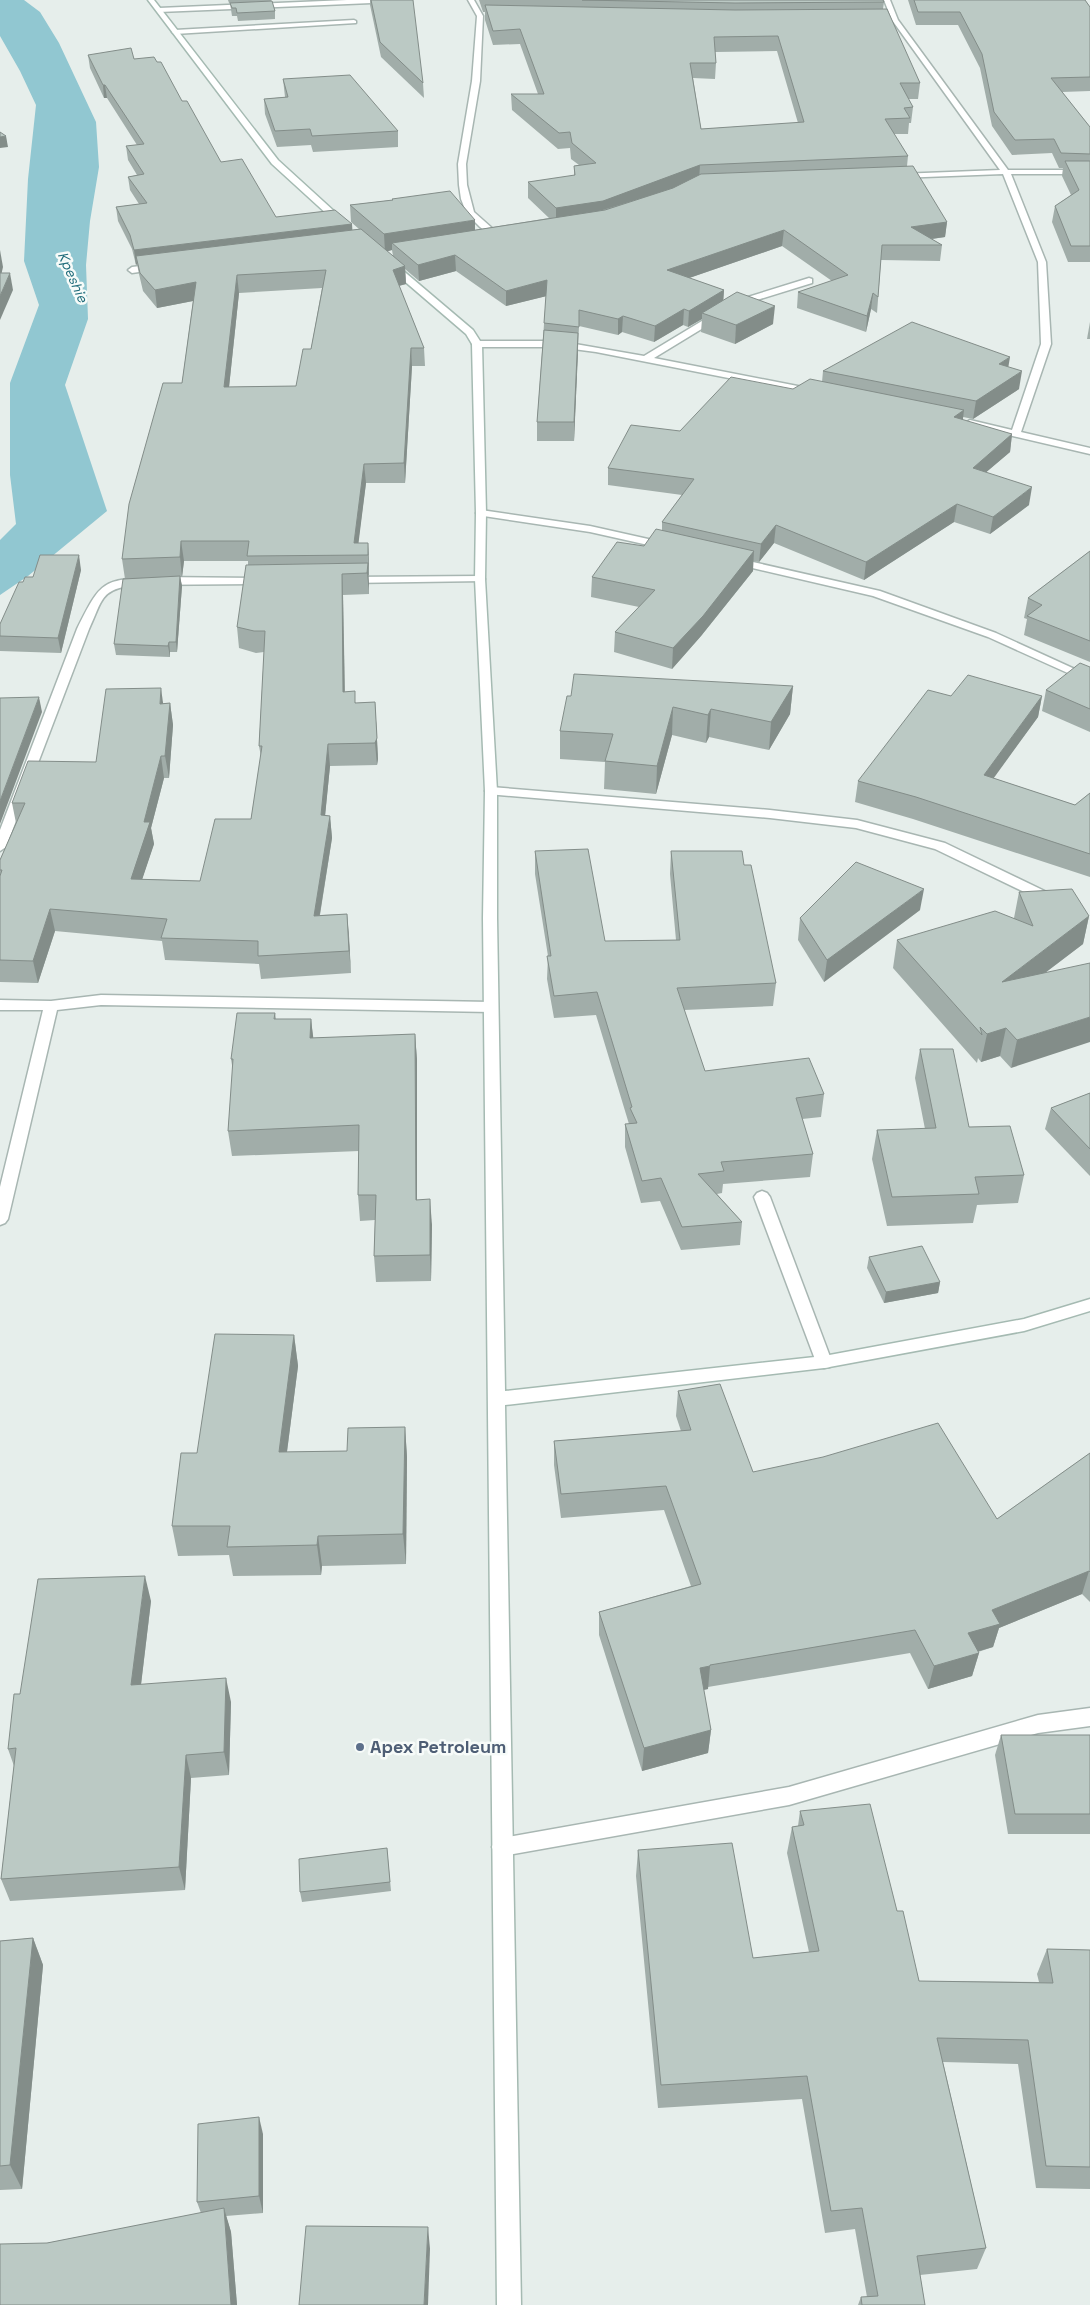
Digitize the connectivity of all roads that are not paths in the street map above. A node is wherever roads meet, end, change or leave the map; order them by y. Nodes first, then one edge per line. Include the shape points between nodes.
1 (151, 0) edge
2 (395, 0) edge
3 (471, 0) edge
4 (887, 0) edge
5 (159, 10) junction
6 (480, 16) junction
7 (490, 17) edge
8 (886, 20) edge
9 (895, 20) junction
10 (354, 22) dead end
11 (174, 32) junction
12 (1006, 172) junction
13 (1090, 172) edge
14 (887, 177) edge
15 (350, 230) edge
16 (508, 237) edge
17 (498, 238) junction
18 (488, 240) edge
19 (382, 257) edge
20 (171, 266) edge
21 (132, 270) dead end
22 (809, 281) dead end
23 (477, 344) junction
24 (646, 358) junction
25 (821, 394) edge
26 (958, 421) edge
27 (1016, 433) junction
28 (1090, 451) edge
29 (481, 513) junction
30 (678, 549) edge
31 (727, 560) edge
32 (480, 579) junction
33 (333, 580) edge
34 (275, 581) edge
35 (1090, 680) edge
36 (491, 791) junction
37 (0, 847) edge
38 (1064, 906) edge
39 (0, 1005) edge
40 (51, 1006) junction
41 (491, 1007) junction
42 (762, 1197) dead end
43 (0, 1219) edge
44 (1090, 1305) edge
45 (824, 1362) junction
46 (497, 1399) junction
47 (1090, 1717) edge
48 (502, 1847) junction
49 (509, 2305) edge

1 - 5 street
2 - 5 street
3 - 6 street
4 - 9 street
5 - 11 street
6 - 7 street
6 - 17 street via 476,81 462,175 471,213
8 - 9 street
9 - 12 street
10 - 11 street
11 - 15 street via 275,162
12 - 13 street
12 - 14 street
12 - 27 street via 1042,262 1046,344
16 - 17 street
17 - 18 street
19 - 23 street via 470,332
20 - 21 street
22 - 24 street via 738,303
23 - 24 street via 558,344
23 - 29 street
24 - 25 street
26 - 27 street
27 - 28 street
29 - 30 street via 590,529
29 - 32 street
31 - 35 street via 876,592 992,634
32 - 33 street
32 - 36 street
34 - 37 street via 138,582 110,586 99,595
36 - 38 street via 857,824 940,846
36 - 41 street
39 - 40 street
40 - 41 street via 101,1000
40 - 43 street
41 - 46 street
42 - 45 street
44 - 45 street via 1024,1325
45 - 46 street
46 - 48 street
47 - 48 street via 1038,1724 789,1796
48 - 49 street

